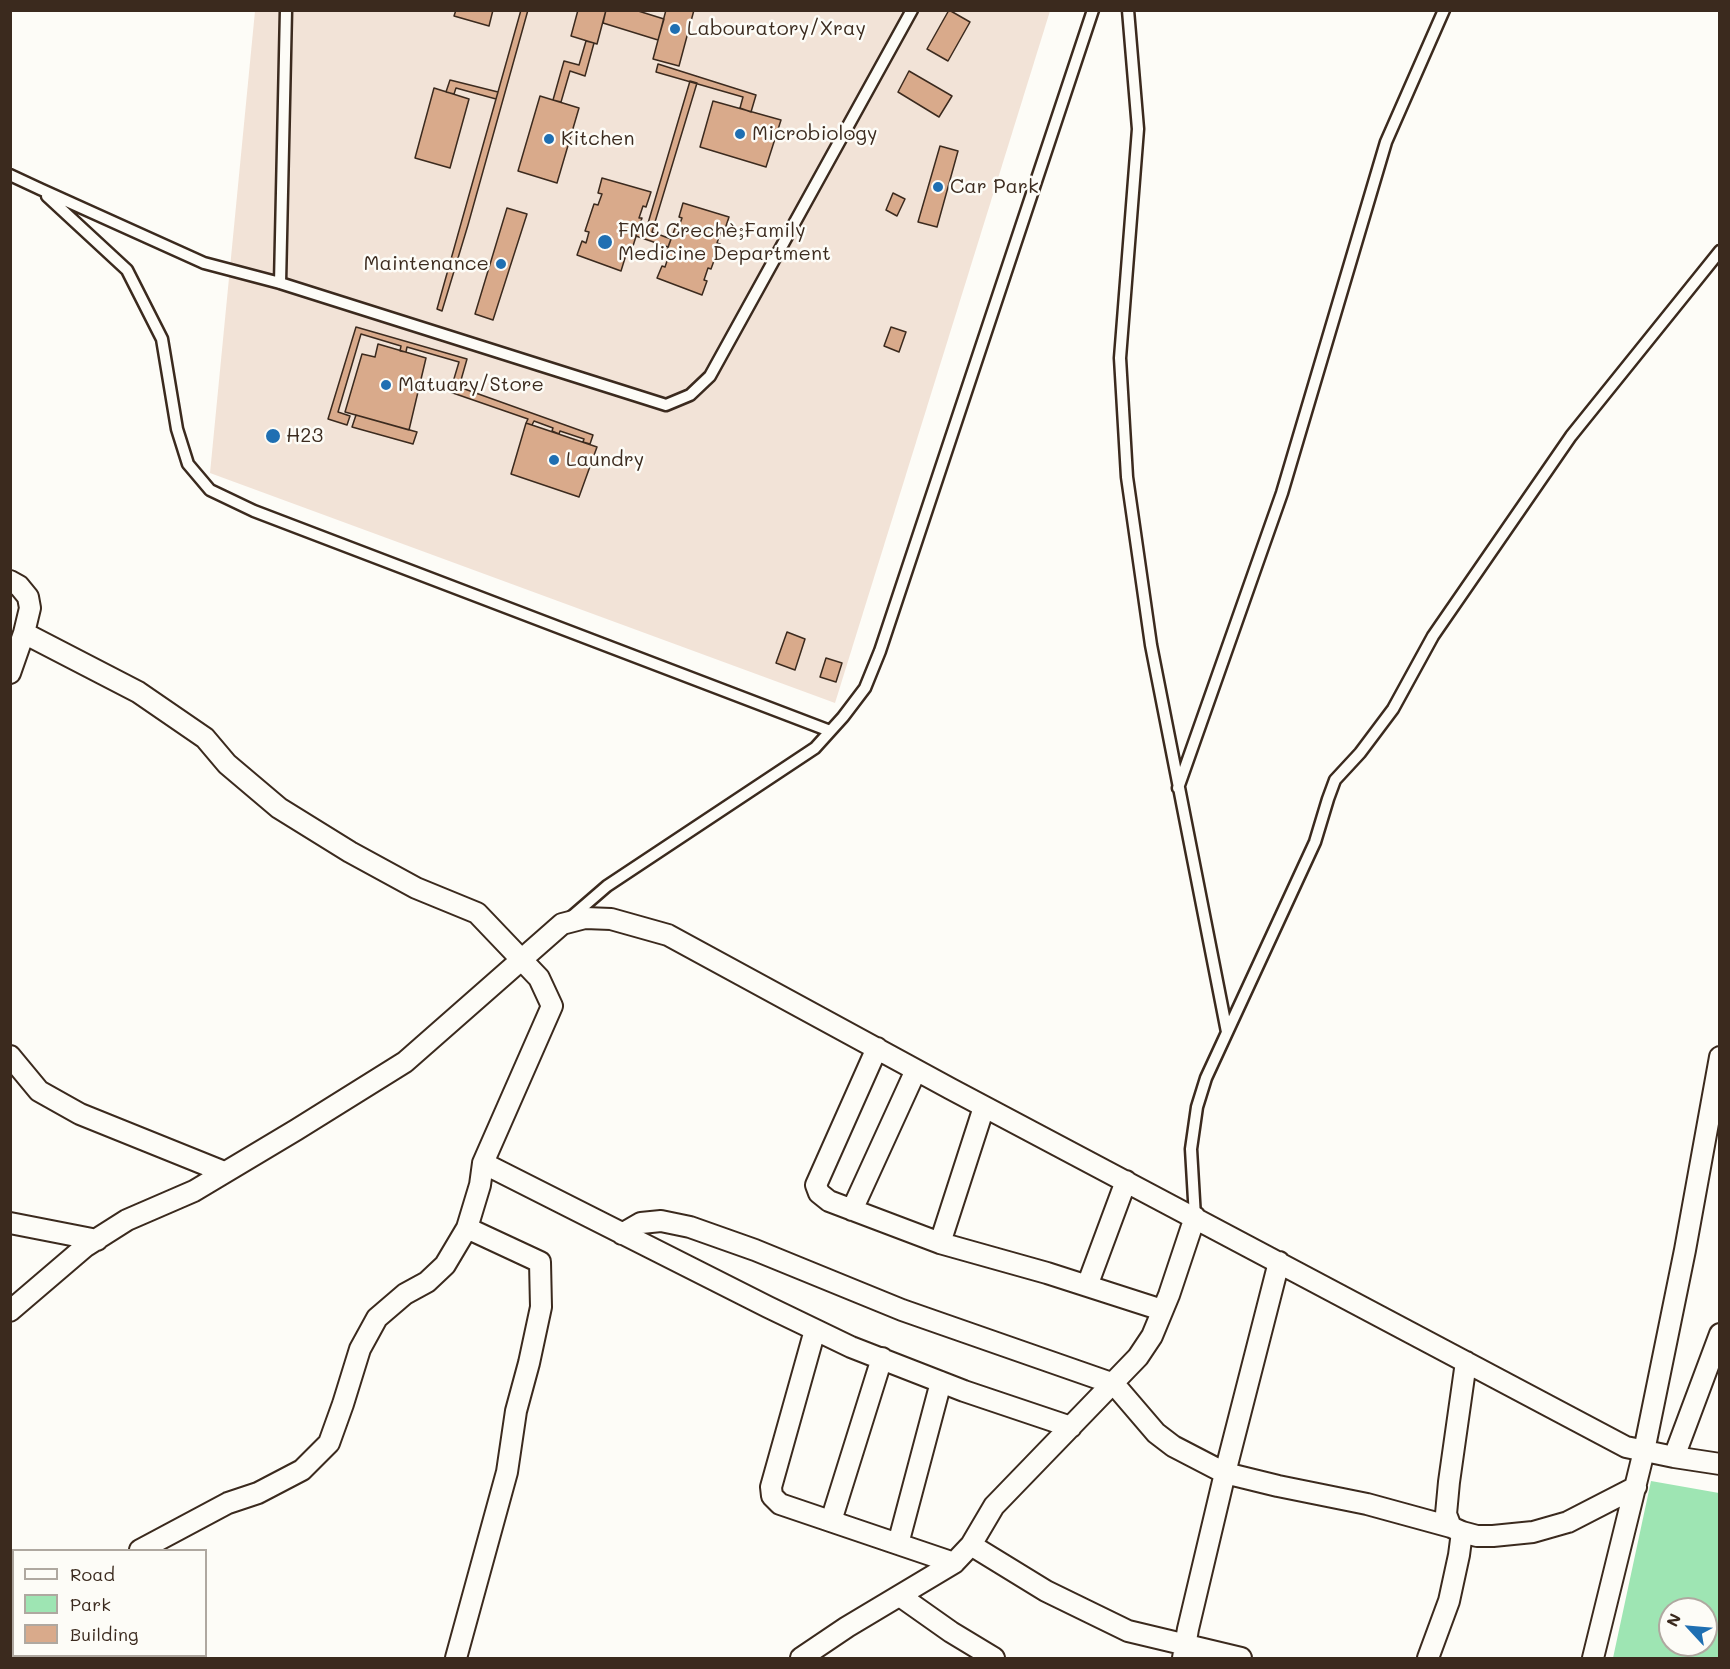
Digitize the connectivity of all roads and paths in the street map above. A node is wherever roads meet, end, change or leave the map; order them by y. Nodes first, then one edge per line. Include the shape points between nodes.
1 (286, 10) edge
2 (912, 10) edge
3 (1093, 10) edge
4 (1128, 10) edge
5 (1444, 10) edge
6 (10, 175) edge
7 (40, 189) junction
8 (1719, 251) edge
9 (280, 283) junction
10 (10, 581) edge
11 (24, 633) junction
12 (10, 672) edge
13 (830, 731) junction
14 (1178, 788) junction
15 (562, 924) junction
16 (522, 959) junction
17 (1227, 1033) junction
18 (877, 1048) junction
19 (10, 1056) edge
20 (1719, 1057) edge
21 (916, 1070) junction
22 (984, 1107) junction
23 (483, 1163) junction
24 (224, 1172) junction
25 (1126, 1181) junction
26 (852, 1210) junction
27 (1195, 1217) junction
28 (10, 1223) edge
29 (467, 1228) junction
30 (622, 1234) junction
31 (97, 1240) junction
32 (940, 1243) junction
33 (1279, 1262) junction
34 (1087, 1286) junction
35 (1162, 1310) junction
36 (10, 1311) edge
37 (815, 1330) junction
38 (1719, 1334) edge
39 (882, 1358) junction
40 (1467, 1362) junction
41 (941, 1382) junction
42 (1114, 1384) junction
43 (1071, 1427) junction
44 (1644, 1451) junction
45 (1674, 1457) junction
46 (1719, 1464) edge
47 (1225, 1473) junction
48 (1636, 1486) junction
49 (831, 1521) junction
50 (1457, 1529) junction
51 (898, 1544) junction
52 (970, 1545) junction
53 (144, 1549) edge
54 (954, 1563) junction
55 (900, 1596) junction
56 (1598, 1639) junction
57 (1184, 1651) edge
58 (456, 1659) edge
59 (801, 1659) edge
60 (994, 1659) edge
61 (1241, 1659) edge
62 (1428, 1659) edge
63 (1584, 1659) edge
64 (1593, 1659) edge

1 - 9 lane
2 - 9 lane via 710,376 690,395 666,405
3 - 13 lane via 880,651 865,688
4 - 14 lane via 1138,129 1120,358 1127,477 1151,645
5 - 14 lane via 1386,142 1282,493
6 - 7 lane
7 - 9 lane via 204,263
7 - 13 lane via 126,270 162,339 177,429 188,464 210,490 254,511
8 - 17 lane via 1571,436 1433,636 1393,709 1335,780 1315,842
10 - 11 street via 28,597 30,608
11 - 12 street
11 - 16 street via 138,692 205,738 226,764 279,808 350,852 416,888 477,913
13 - 15 lane via 815,748 607,886
14 - 17 lane
15 - 16 street
15 - 18 street via 585,918 611,919 668,935
16 - 23 street via 539,978 552,1006
16 - 24 street via 405,1062
17 - 27 lane via 1197,1107 1191,1149
18 - 21 street
18 - 26 street via 816,1185 829,1201
19 - 24 street via 39,1091 80,1114
20 - 44 street
21 - 22 street
21 - 26 street
22 - 25 street
22 - 32 street
23 - 29 street
23 - 30 street
24 - 31 street via 194,1191 127,1220
25 - 27 street
25 - 34 street
26 - 32 street
27 - 33 street
27 - 35 street
28 - 31 street
29 - 53 street via 445,1265 377,1318 360,1349 329,1443 302,1470 258,1494 228,1503
29 - 58 street via 540,1262 541,1307 516,1411 507,1472
30 - 37 street
30 - 42 street via 641,1223 661,1221 690,1227 902,1310
31 - 36 street
32 - 34 street
33 - 40 street
33 - 47 street
34 - 35 street
35 - 42 street via 1152,1336
37 - 39 street
37 - 49 street via 771,1487 772,1496 780,1504
38 - 45 street
39 - 41 street
39 - 49 street
40 - 44 street via 1626,1447
40 - 50 street via 1446,1514
41 - 43 street
41 - 51 street
42 - 43 street
42 - 47 street via 1156,1433
43 - 52 street via 994,1506
44 - 45 street
44 - 48 street
45 - 46 street
47 - 50 street via 1367,1504
47 - 57 street
48 - 50 street via 1568,1522 1533,1532 1477,1536
48 - 56 street
49 - 51 street
50 - 62 street via 1459,1555 1449,1601
51 - 54 street
52 - 54 street
52 - 57 street via 1086,1612
54 - 55 street
55 - 59 street
55 - 60 street
56 - 63 street
56 - 64 street
57 - 61 street

